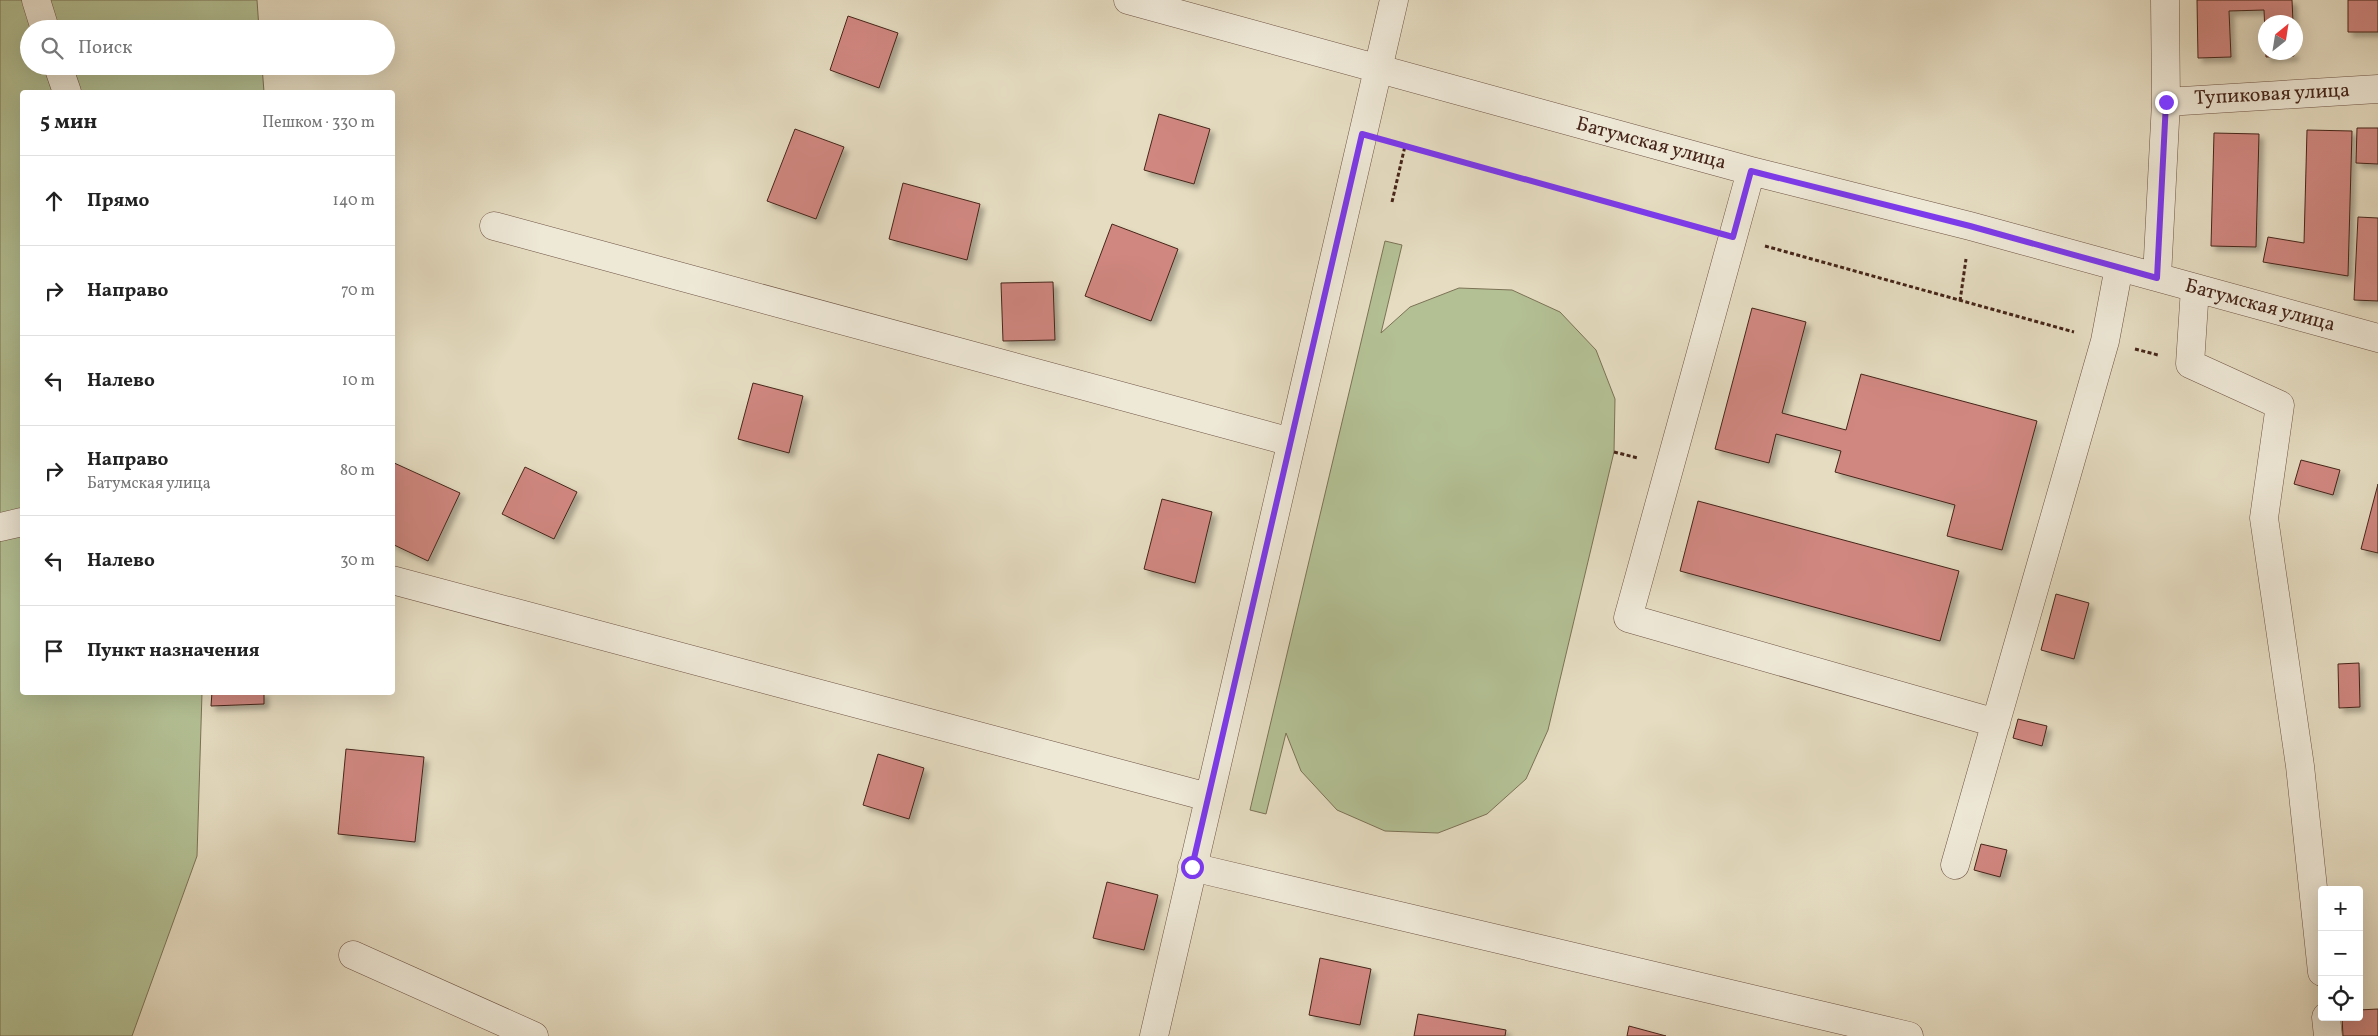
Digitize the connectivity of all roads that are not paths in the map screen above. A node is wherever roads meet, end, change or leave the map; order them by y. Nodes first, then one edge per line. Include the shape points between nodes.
1 (36, 0) edge
2 (1128, 0) edge
3 (1394, 0) edge
4 (2165, 0) edge
5 (42, 20) edge
6 (1377, 68) junction
7 (61, 75) edge
8 (2378, 89) edge
9 (66, 90) edge
10 (2166, 102) junction
11 (1751, 171) junction
12 (494, 226) dead end
13 (2119, 267) junction
14 (2157, 278) junction
15 (2196, 288) junction
16 (2378, 338) edge
17 (1291, 442) junction
18 (20, 522) edge
19 (0, 527) edge
20 (395, 581) edge
21 (1996, 723) junction
22 (1208, 797) junction
23 (1954, 865) dead end
24 (1192, 867) junction
25 (2318, 935) edge
26 (353, 955) dead end
27 (2326, 1021) edge
28 (534, 1036) edge
29 (1154, 1036) edge
30 (1909, 1036) edge
31 (2328, 1036) edge

1 - 5 street
2 - 6 street, Батумская улица
3 - 6 street
4 - 10 street
6 - 11 street, Батумская улица
6 - 17 street
7 - 9 street
8 - 10 street, Тупиковая улица
10 - 14 street
11 - 13 street, Батумская улица
11 - 21 street via 1628,618
12 - 17 street
13 - 14 street, Батумская улица
13 - 21 street via 2105,341
14 - 15 street, Батумская улица
15 - 16 street, Батумская улица
15 - 25 street via 2190,364 2280,405 2264,518 2300,766
17 - 22 street
18 - 19 street
20 - 22 street
21 - 23 street
22 - 24 street
24 - 29 street
24 - 30 street
26 - 28 street
27 - 31 street

